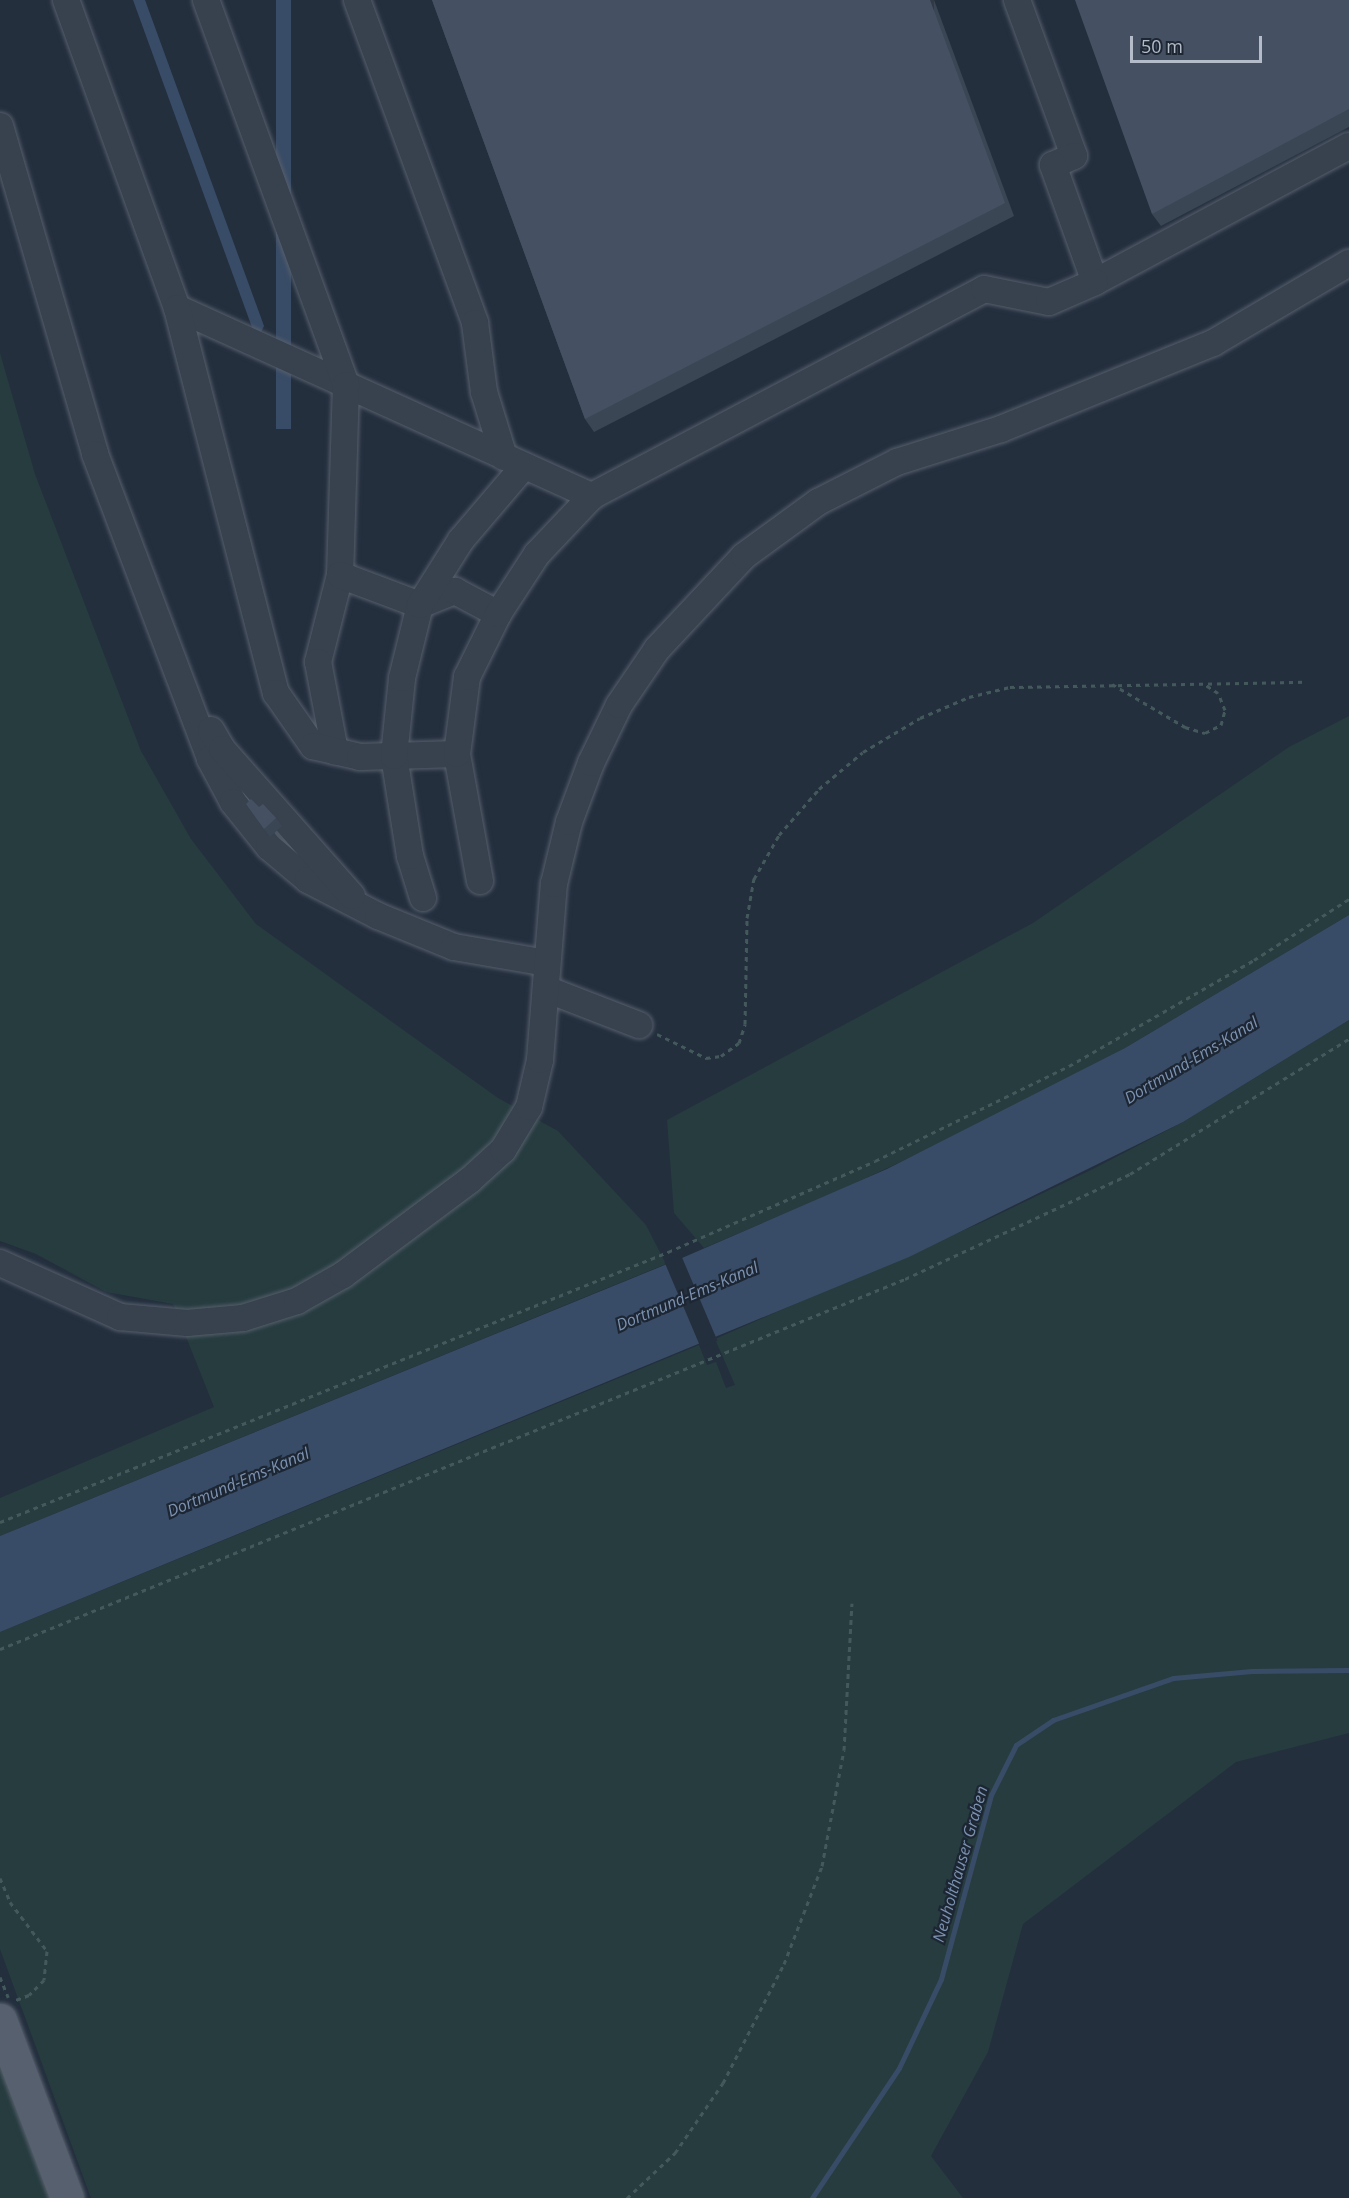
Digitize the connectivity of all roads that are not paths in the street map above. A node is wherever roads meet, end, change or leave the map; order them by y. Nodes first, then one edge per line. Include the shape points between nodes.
1 (66, 0) edge
2 (207, 0) edge
3 (357, 0) edge
4 (1017, 0) edge
5 (0, 126) edge
6 (1349, 146) edge
7 (1349, 263) edge
8 (1095, 282) junction
9 (177, 308) junction
10 (346, 385) junction
11 (514, 461) junction
12 (592, 496) junction
13 (340, 575) junction
14 (420, 605) junction
15 (498, 614) junction
16 (334, 751) junction
17 (457, 754) junction
18 (393, 756) junction
19 (480, 881) dead end
20 (423, 898) dead end
21 (547, 963) junction
22 (546, 989) junction
23 (639, 1025) road end
24 (0, 1263) edge
25 (5, 2011) edge
26 (67, 2198) edge

1 - 9 lane
2 - 10 lane
3 - 11 lane via 475,323 484,392
4 - 8 lane via 1074,156 1053,165
5 - 21 lane via 94,454 177,671 222,749 349,894 378,916 454,947
6 - 8 lane
7 - 21 lane via 1213,343 1001,429 897,462 818,502 744,556 657,648 619,705 569,822 554,884
8 - 12 lane via 1049,302 984,289
9 - 10 lane
9 - 16 lane via 276,693 313,746
10 - 11 lane
10 - 13 lane
11 - 12 lane
11 - 14 lane
12 - 15 lane via 537,554
13 - 14 lane
13 - 16 lane via 318,662
14 - 15 lane via 455,591
14 - 18 lane via 402,678
15 - 17 lane via 467,677
16 - 18 lane via 360,757
17 - 18 lane
17 - 19 lane
18 - 20 lane via 410,856
21 - 22 lane
22 - 23 lane
22 - 24 lane via 537,1080 529,1107 503,1150 470,1180 344,1275 297,1301 232,1319 187,1323 120,1317
25 - 26 main road

